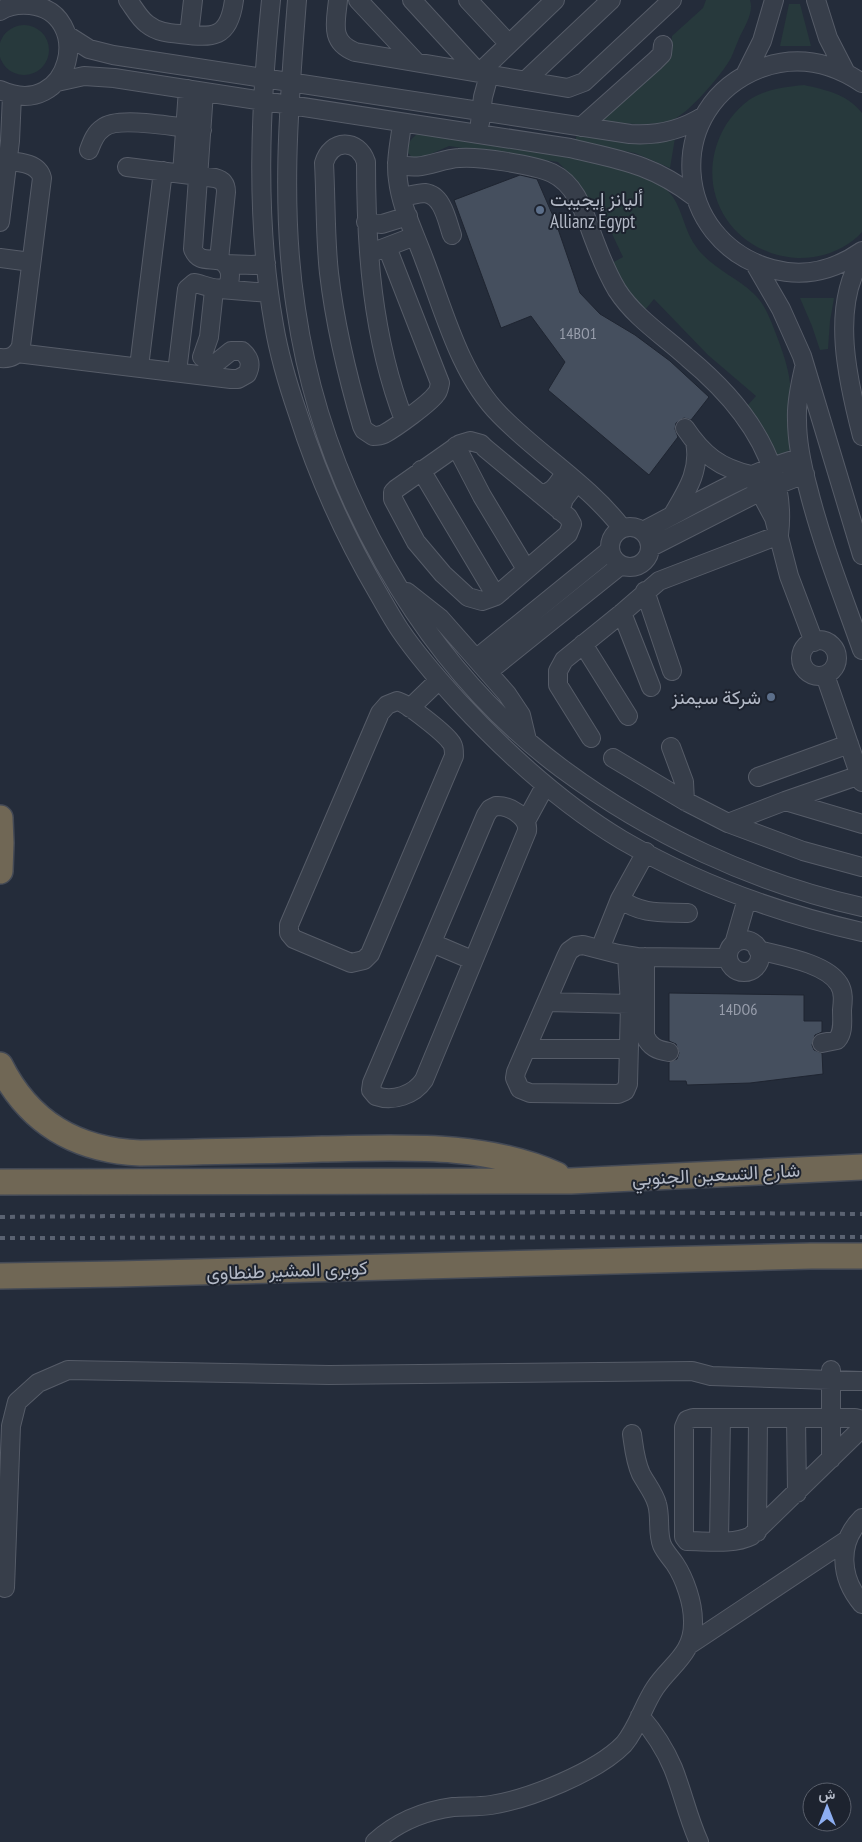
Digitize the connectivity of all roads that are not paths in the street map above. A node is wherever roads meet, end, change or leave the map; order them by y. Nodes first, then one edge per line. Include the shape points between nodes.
1 (128, 0) edge
2 (193, 0) edge
3 (234, 0) edge
4 (271, 0) edge
5 (297, 0) edge
6 (338, 0) edge
7 (358, 0) edge
8 (412, 0) edge
9 (468, 0) edge
10 (555, 0) edge
11 (611, 0) edge
12 (672, 0) edge
13 (774, 0) edge
14 (816, 0) edge
15 (4, 6) edge
16 (49, 6) edge
17 (67, 35) junction
18 (189, 35) junction
19 (509, 44) junction
20 (663, 45) dead end
21 (416, 62) junction
22 (845, 71) junction
23 (484, 74) junction
24 (744, 75) junction
25 (264, 78) junction
26 (525, 81) junction
27 (57, 82) junction
28 (291, 82) junction
29 (862, 83) edge
30 (196, 90) junction
31 (6, 93) edge
32 (263, 101) junction
33 (290, 105) junction
34 (481, 112) junction
35 (704, 116) junction
36 (402, 123) junction
37 (581, 127) junction
38 (193, 129) junction
39 (478, 134) junction
40 (89, 150) dead end
41 (4, 161) edge
42 (397, 163) junction
43 (127, 167) dead end
44 (163, 171) junction
45 (190, 175) junction
46 (402, 197) junction
47 (696, 197) junction
48 (408, 216) junction
49 (0, 222) edge
50 (366, 222) junction
51 (452, 235) dead end
52 (416, 236) junction
53 (387, 247) junction
54 (862, 251) edge
55 (368, 254) junction
56 (0, 258) edge
57 (862, 258) edge
58 (31, 262) junction
59 (222, 262) junction
60 (266, 263) junction
61 (755, 264) junction
62 (217, 289) junction
63 (269, 293) junction
64 (18, 353) junction
65 (202, 357) dead end
66 (0, 358) edge
67 (804, 365) junction
68 (139, 367) junction
69 (177, 372) junction
70 (201, 375) dead end
71 (856, 390) edge
72 (404, 420) junction
73 (862, 436) edge
74 (456, 446) junction
75 (772, 466) junction
76 (803, 466) junction
77 (422, 470) junction
78 (751, 475) junction
79 (571, 478) junction
80 (777, 484) junction
81 (760, 492) junction
82 (540, 494) junction
83 (560, 511) junction
84 (672, 516) junction
85 (622, 528) junction
86 (779, 535) junction
87 (647, 539) junction
88 (610, 550) junction
89 (862, 554) edge
90 (621, 565) junction
91 (526, 569) junction
92 (398, 586) junction
93 (645, 591) junction
94 (496, 596) junction
95 (622, 613) junction
96 (814, 642) junction
97 (583, 644) junction
98 (862, 650) edge
99 (477, 658) junction
100 (489, 671) junction
101 (672, 671) dead end
102 (825, 675) junction
103 (439, 680) junction
104 (651, 687) dead end
105 (410, 708) junction
106 (628, 716) dead end
107 (591, 738) dead end
108 (527, 740) junction
109 (849, 744) junction
110 (671, 747) dead end
111 (513, 757) junction
112 (613, 758) dead end
113 (758, 777) dead end
114 (861, 778) edge
115 (545, 786) junction
116 (685, 801) junction
117 (785, 801) junction
118 (0, 818) edge
119 (526, 821) junction
120 (728, 823) junction
121 (862, 824) edge
122 (646, 852) junction
123 (862, 866) edge
124 (0, 871) edge
125 (620, 899) junction
126 (754, 901) junction
127 (862, 907) edge
128 (688, 913) dead end
129 (862, 932) edge
130 (432, 942) junction
131 (600, 949) junction
132 (743, 949) junction
133 (627, 956) junction
134 (650, 957) junction
135 (472, 960) junction
136 (547, 1002) junction
137 (630, 1004) junction
138 (669, 1047) dead end
139 (822, 1048) dead end
140 (528, 1049) junction
141 (629, 1049) junction
142 (0, 1065) edge
143 (862, 1168) edge
144 (571, 1181) junction
145 (0, 1182) edge
146 (862, 1256) edge
147 (0, 1276) edge
148 (862, 1370) edge
149 (831, 1375) junction
150 (862, 1381) edge
151 (721, 1418) junction
152 (758, 1418) junction
153 (796, 1418) junction
154 (831, 1418) junction
155 (862, 1423) edge
156 (862, 1428) edge
157 (632, 1434) dead end
158 (831, 1460) junction
159 (797, 1493) junction
160 (862, 1518) edge
161 (757, 1532) junction
162 (719, 1540) junction
163 (847, 1540) junction
164 (5, 1588) dead end
165 (862, 1604) edge
166 (689, 1645) junction
167 (640, 1716) junction
168 (375, 1842) edge
169 (700, 1842) edge

1 - 18 street via 152,28
2 - 18 street
3 - 18 street via 230,21 220,32 205,37
4 - 25 street
5 - 28 street
6 - 21 street via 335,28 343,45 355,52
7 - 21 street
8 - 23 street
9 - 19 street
10 - 19 street
11 - 26 street
12 - 26 street via 584,82 568,88
13 - 24 street via 762,41
14 - 22 street via 828,38
15 - 16 street
16 - 17 street
17 - 25 street via 83,46 101,52
17 - 27 street via 69,52 66,68
19 - 23 street
20 - 37 street via 662,54 655,61
21 - 23 street
22 - 24 street via 812,62 777,62
22 - 29 street
23 - 26 street
23 - 34 street
24 - 35 street via 728,86
25 - 28 street
25 - 32 street
27 - 30 street via 98,76
27 - 31 street via 37,95
28 - 33 street
28 - 34 street
30 - 32 street
30 - 38 street
31 - 41 street
32 - 33 street
32 - 60 street via 262,192
33 - 36 street
33 - 92 street via 288,241 308,374 340,472 372,541
34 - 37 street
34 - 39 street
35 - 37 street via 684,127 658,134 630,134
35 - 47 street via 692,156
36 - 39 street
36 - 42 street
38 - 40 street via 111,123 96,134
38 - 45 street
39 - 47 street via 615,157 663,175
41 - 49 street
41 - 58 street via 32,165 41,174
42 - 46 street
42 - 75 street via 416,167 449,159 475,158 542,170 559,177 577,198 618,290 644,321 733,401 748,420
43 - 44 street
44 - 45 street
44 - 68 street
45 - 59 street via 193,249 201,259
45 - 59 street via 219,179 226,188
46 - 48 street
46 - 51 street via 434,196
47 - 61 street via 704,218 718,237
48 - 50 street via 382,224
48 - 52 street
50 - 55 street
50 - 72 street via 366,162 360,150 341,144 330,151 324,163 329,271 342,356 364,430 373,436 383,435
52 - 53 street
52 - 79 street via 462,359 478,388 510,426
53 - 55 street
53 - 72 street via 440,383 438,393
54 - 61 street via 846,262 816,272 785,272
55 - 72 street via 376,318 390,380
56 - 58 street
57 - 71 street via 852,276 845,304 846,347
58 - 64 street
59 - 60 street
59 - 62 street via 230,275 229,281
60 - 63 street
61 - 67 street via 781,309
62 - 63 street
62 - 65 street via 209,337
62 - 69 street via 198,283 187,289
63 - 103 street via 285,372 324,489 359,561 400,630
64 - 66 street
64 - 68 street
67 - 76 street via 796,420
67 - 89 street
68 - 69 street
69 - 70 street
71 - 73 street
74 - 77 street
74 - 82 street via 470,441 481,444
74 - 91 street
75 - 76 street
75 - 78 street
75 - 80 street
76 - 80 street
76 - 98 street via 826,551
77 - 94 street
77 - 94 street via 392,495 416,542 433,564 468,597 482,600
78 - 81 street
78 - 84 street
78 - 84 street via 718,463 690,435 697,458 694,474
79 - 82 street via 549,493
79 - 83 street
79 - 85 street via 604,506
80 - 81 street
80 - 86 street via 781,514
81 - 86 street
81 - 87 street
82 - 83 street
83 - 91 street via 572,524 570,531
84 - 87 street
85 - 87 street via 629,527
85 - 88 street via 612,537
86 - 93 street via 668,576
86 - 96 street via 791,581
87 - 90 street via 648,556 641,564
88 - 90 street
88 - 99 street
90 - 100 street
91 - 94 street
92 - 99 street via 435,614
92 - 108 street via 455,665
93 - 95 street
93 - 101 street
95 - 97 street
95 - 104 street
96 - 102 street via 826,642 835,650 837,662
96 - 102 street via 803,651 802,664 812,674
97 - 106 street
97 - 107 street via 564,660 557,678 561,692
99 - 100 street
100 - 108 street via 515,704
102 - 109 street
103 - 105 street
103 - 111 street
105 - 105 street via 397,702 383,709 289,925 289,933 294,939 351,963 364,960 370,954 454,756 450,741
108 - 111 street
108 - 127 street via 592,790 697,850 776,882
109 - 113 street
109 - 114 street
110 - 116 street via 684,782
111 - 115 street
112 - 116 street
114 - 117 street
115 - 119 street
115 - 122 street via 622,840
116 - 120 street
117 - 120 street
117 - 121 street
118 - 124 highway
119 - 130 street via 500,805 488,812
119 - 135 street via 527,831
120 - 123 street via 803,851
122 - 125 street
122 - 126 street
125 - 128 street via 642,911
125 - 131 street
126 - 129 street
126 - 132 street
130 - 135 street
130 - 135 street via 372,1083 371,1090 376,1096 404,1095 421,1084
131 - 133 street
131 - 136 street via 583,945 569,951
132 - 134 street
132 - 139 street via 815,966 838,983 843,995 842,1031 840,1036
133 - 134 street
133 - 137 street
134 - 138 street via 654,1030
136 - 137 street
136 - 140 street
137 - 141 street
140 - 141 street
140 - 141 street via 516,1072 520,1088 525,1092 598,1094 625,1091
142 - 144 highway via 17,1094 42,1119 71,1138 105,1150 140,1153 450,1149 516,1161
143 - 144 highway, شارع التسعين الجنوبي
144 - 145 highway
146 - 147 highway, كوبرى المشير طنطاوى
148 - 149 street
149 - 150 street
149 - 154 street
149 - 164 street via 711,1376 692,1371 329,1375 68,1370 38,1383 17,1402 11,1426
151 - 152 street
151 - 162 street
151 - 162 street via 690,1418 684,1427 684,1537 687,1541
152 - 153 street
152 - 161 street
153 - 154 street
153 - 159 street
154 - 155 street via 855,1418
154 - 158 street
156 - 158 street
157 - 166 street via 637,1464 658,1507 662,1546 682,1578 693,1612
158 - 159 street
159 - 161 street
160 - 163 street
161 - 162 street via 746,1539
163 - 165 street via 844,1570 851,1589
163 - 166 street
166 - 167 street via 655,1687
167 - 168 street via 623,1744 614,1752 556,1785 492,1805 455,1807 423,1814 393,1828
167 - 169 street via 653,1731 673,1768

